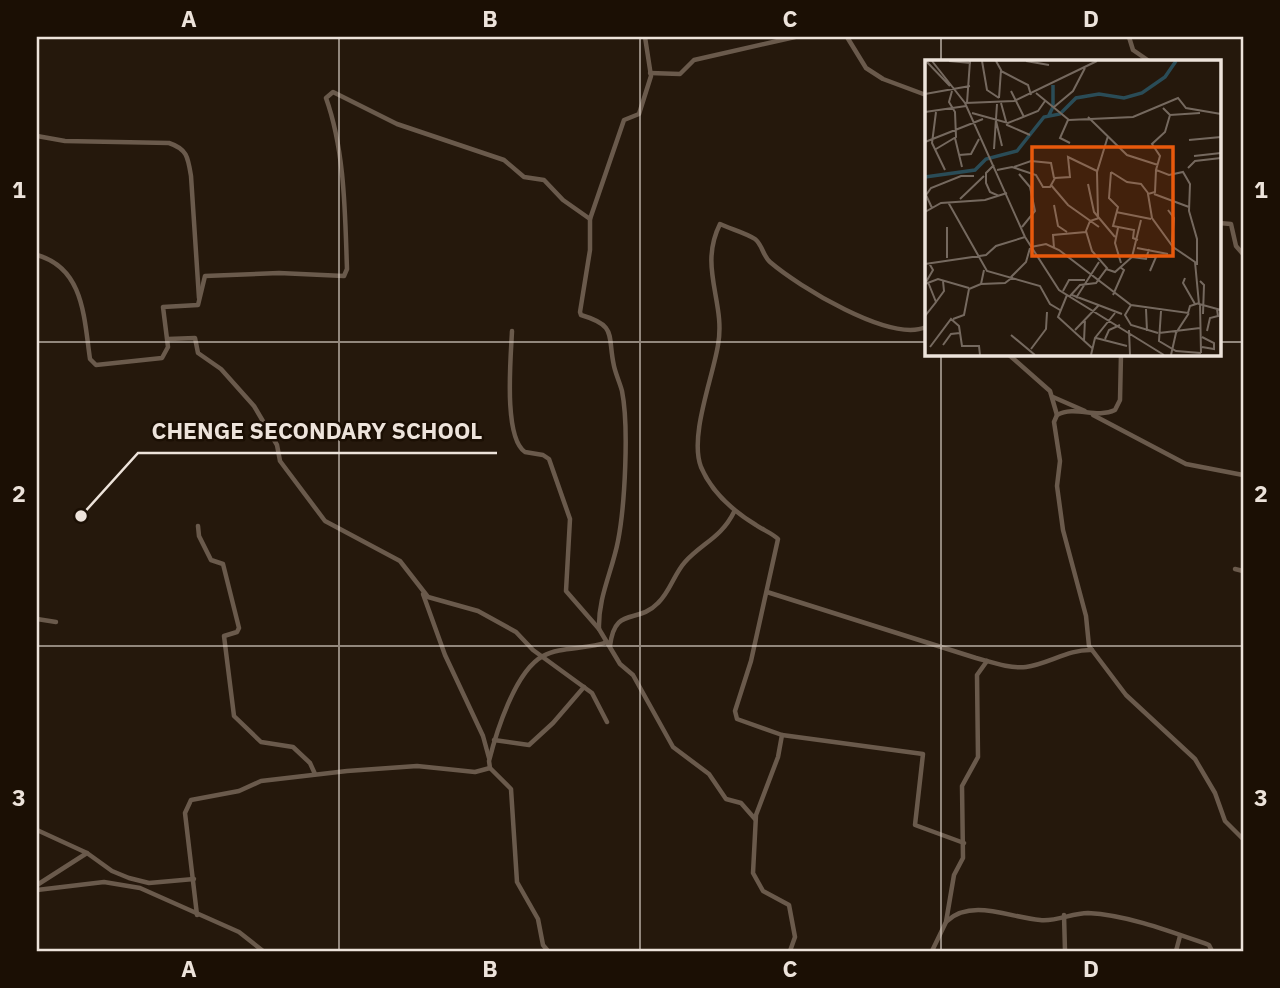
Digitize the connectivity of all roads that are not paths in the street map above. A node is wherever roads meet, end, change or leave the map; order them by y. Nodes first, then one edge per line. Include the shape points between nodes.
1 (645, 37) edge
2 (795, 37) edge
3 (846, 37) edge
4 (1129, 37) edge
5 (1148, 60) edge
6 (650, 73) junction
7 (925, 95) edge
8 (37, 136) edge
9 (590, 219) junction
10 (1220, 223) edge
11 (1243, 254) edge
12 (37, 255) edge
13 (200, 302) junction
14 (925, 327) edge
15 (512, 331) dead end
16 (168, 339) junction
17 (1009, 355) edge
18 (1121, 355) edge
19 (1053, 397) junction
20 (1057, 415) junction
21 (1093, 415) junction
22 (1243, 475) edge
23 (734, 512) junction
24 (198, 526) dead end
25 (1235, 569) dead end
26 (1243, 571) edge
27 (767, 592) junction
28 (422, 594) junction
29 (37, 619) edge
30 (56, 622) dead end
31 (599, 629) junction
32 (608, 645) junction
33 (1092, 650) junction
34 (543, 656) junction
35 (987, 661) junction
36 (584, 687) junction
37 (607, 722) dead end
38 (782, 735) junction
39 (495, 740) junction
40 (489, 761) junction
41 (490, 768) junction
42 (315, 775) junction
43 (755, 819) junction
44 (37, 830) edge
45 (1243, 839) edge
46 (964, 843) junction
47 (87, 852) junction
48 (194, 879) junction
49 (37, 887) edge
50 (197, 915) junction
51 (1064, 915) junction
52 (946, 922) junction
53 (1180, 936) junction
54 (263, 951) edge
55 (548, 951) edge
56 (790, 951) edge
57 (932, 951) edge
58 (1065, 951) edge
59 (1175, 951) edge
60 (1212, 951) edge

1 - 6 street
2 - 6 street via 694,60 680,74
3 - 7 street via 866,68
4 - 5 street via 1133,50
6 - 9 street via 639,114 624,120 620,129
8 - 13 street via 182,147 191,176
9 - 13 street via 544,180 524,177 504,160 397,124 333,92 326,98 345,211 346,274 208,276
9 - 31 street via 580,314 600,321 611,335 624,419 620,525 601,596
10 - 11 street via 1231,224 1236,246
12 - 16 street via 59,264 71,276 80,297 92,364 162,358
13 - 16 street via 163,307
14 - 23 street via 901,329 844,308 768,261 756,240 720,224 710,253 719,335 699,452 709,482
15 - 31 street via 512,412 518,443 522,450 545,456 552,464 570,519 566,591
16 - 28 street via 195,338 198,353 221,369 258,412 277,445 280,461 310,505 336,528 400,561
17 - 19 street
18 - 21 street via 1119,406
19 - 20 street
19 - 21 street
20 - 21 street via 1065,411
20 - 33 street via 1057,490
21 - 22 street via 1186,464
23 - 27 street via 778,539
23 - 32 street via 711,542 683,564 656,606 618,621
24 - 42 street via 208,557 223,564 239,628 224,636 234,716 261,742 293,747
25 - 26 street
27 - 35 street
27 - 38 street via 735,714 740,721
28 - 34 street via 478,611 516,632
28 - 40 street via 483,736
29 - 30 street
31 - 32 street
32 - 34 street
32 - 43 street via 637,682 673,747 709,774 726,799 741,803
33 - 35 street via 1024,667
33 - 45 street via 1142,713 1195,759 1225,821
34 - 36 street
34 - 39 street via 528,669
35 - 46 street via 977,675 978,757 962,786
36 - 37 street via 599,701
36 - 39 street via 530,745
38 - 43 street
38 - 46 street via 923,754 915,825
39 - 40 street
40 - 41 street
41 - 42 street via 475,772 417,766
41 - 55 street via 511,789 517,882 538,919
42 - 48 street via 261,781 239,791 188,802 185,813
43 - 56 street via 754,875 763,891 789,905 794,937
44 - 47 street
46 - 52 street
47 - 48 street via 118,875 137,881
47 - 49 street
48 - 50 street
49 - 50 street via 125,884
50 - 54 street via 239,932
51 - 52 street via 1043,921 960,911
51 - 53 street via 1094,914
51 - 58 street
52 - 57 street
53 - 59 street
53 - 60 street via 1209,944

